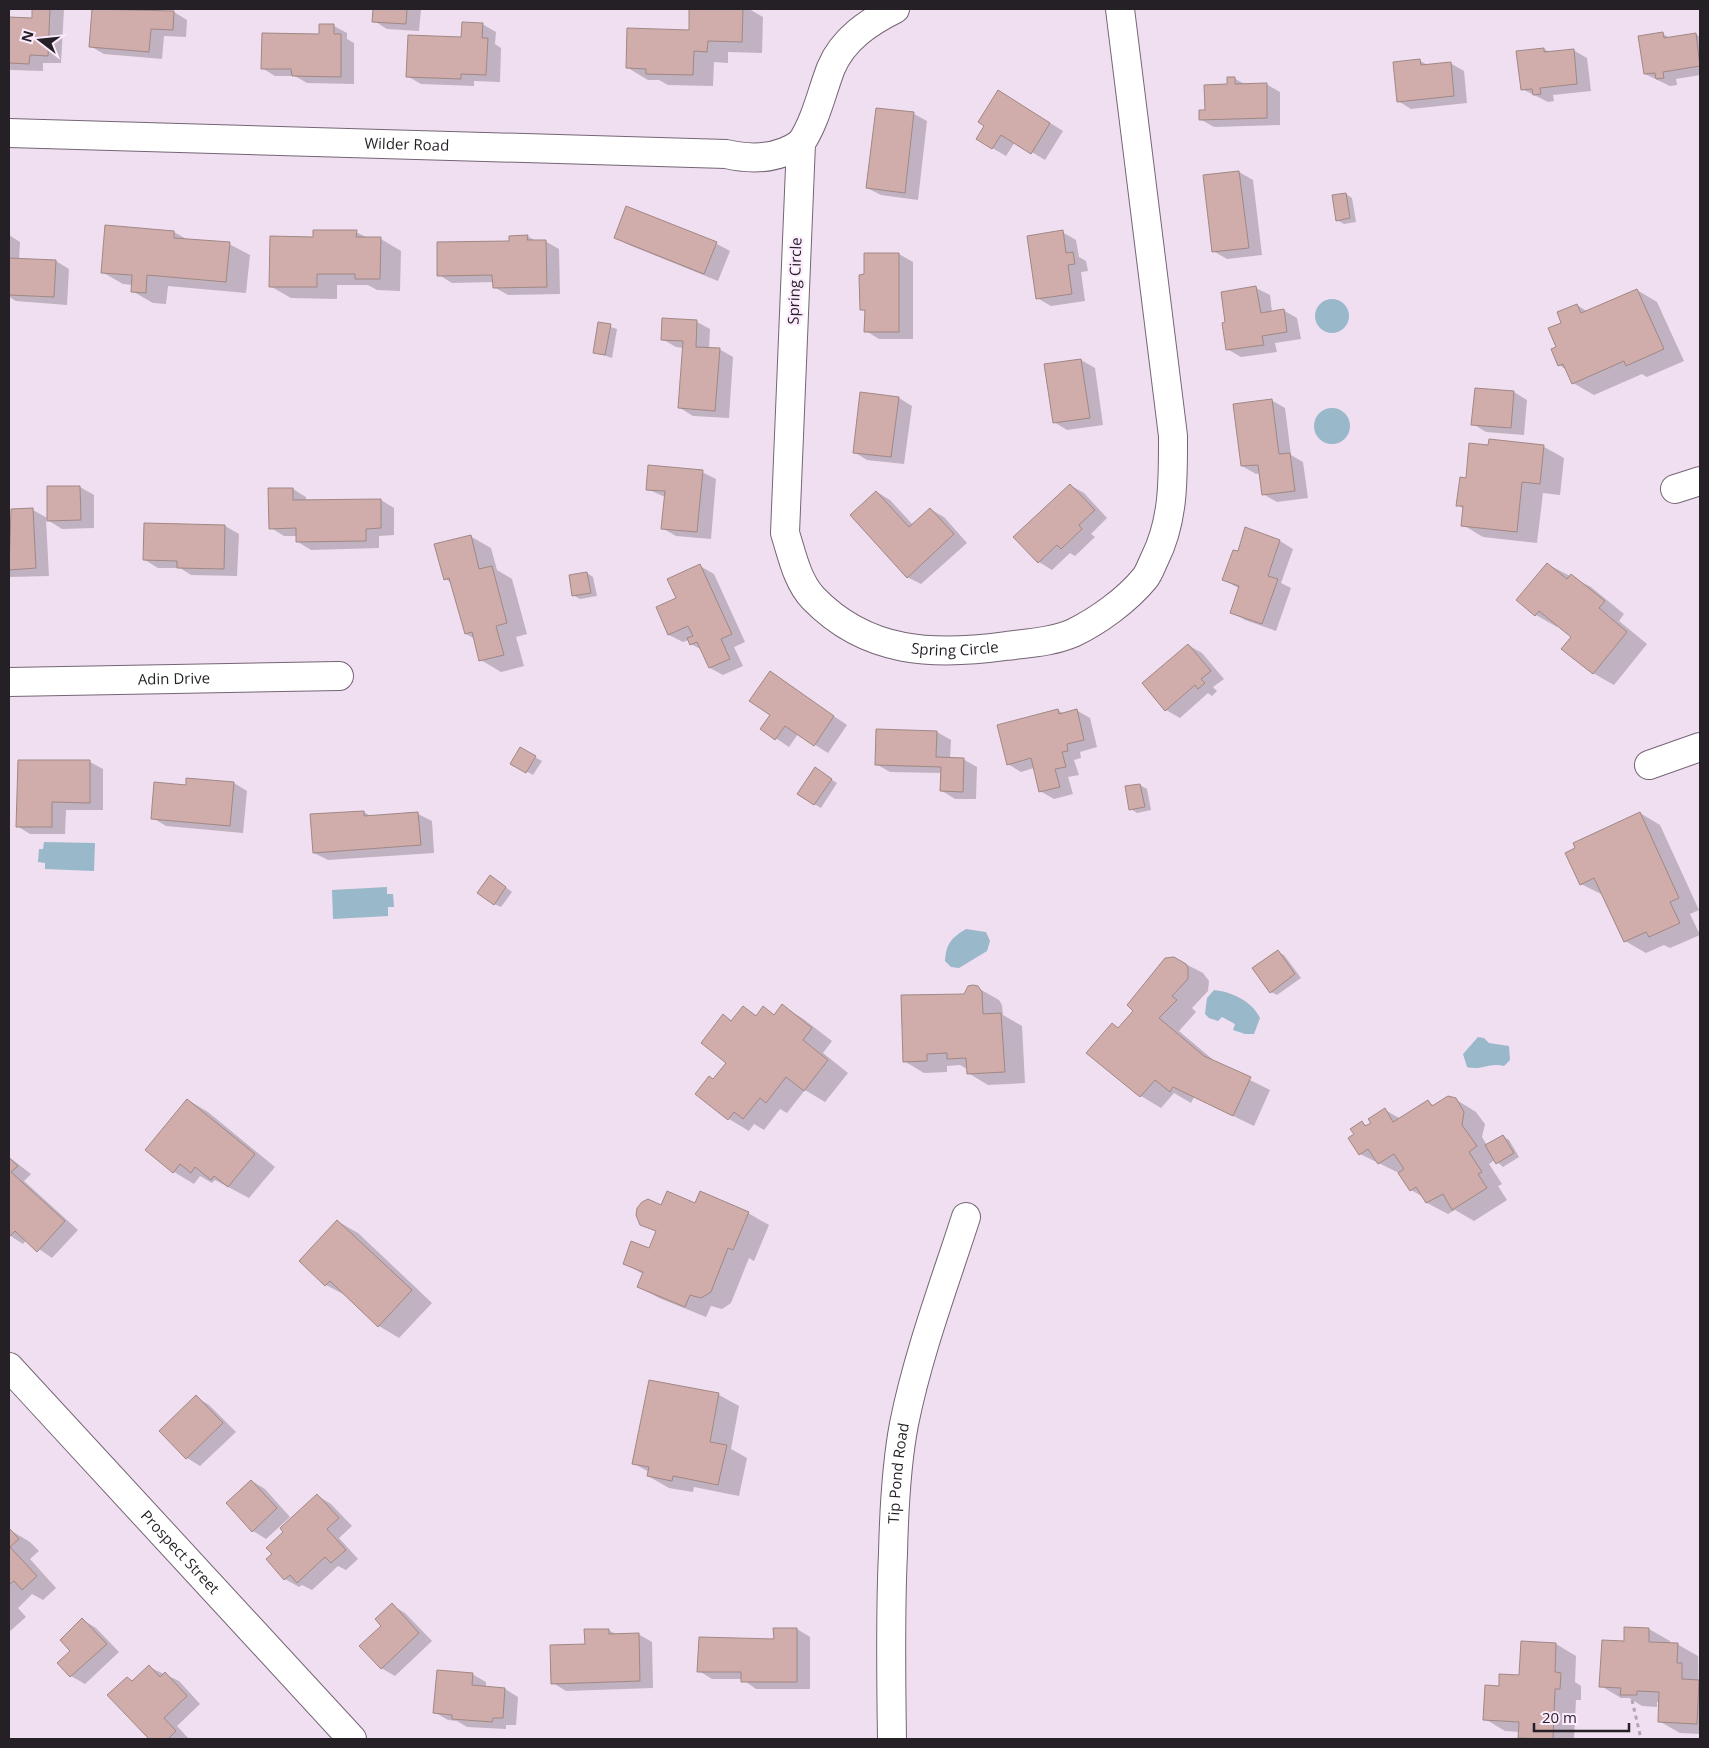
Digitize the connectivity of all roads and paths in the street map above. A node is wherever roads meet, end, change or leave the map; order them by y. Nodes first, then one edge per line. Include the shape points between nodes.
1 (895, 9) edge
2 (1120, 9) edge
3 (9, 133) edge
4 (801, 143) junction
5 (339, 676) dead end
6 (9, 682) edge
7 (1700, 747) edge
8 (1649, 765) dead end
9 (966, 1217) dead end
10 (9, 1367) edge
11 (1632, 1700) dead end
12 (352, 1739) edge
13 (892, 1739) edge
14 (1641, 1739) edge

1 - 4 street, Spring Circle via 870,21 845,46 832,66 812,126
2 - 4 street, Spring Circle via 1173,430 1173,492 1165,538 1145,578 1114,607 1073,632 1051,640 964,652 909,650 876,641 844,624 812,598 800,578 785,533
3 - 4 street, Wilder Road via 768,157 783,154
5 - 6 street, Adin Drive
7 - 8 street
9 - 13 street, Tip Pond Road via 904,1424 897,1473 890,1628
10 - 12 street, Prospect Street
11 - 14 path

